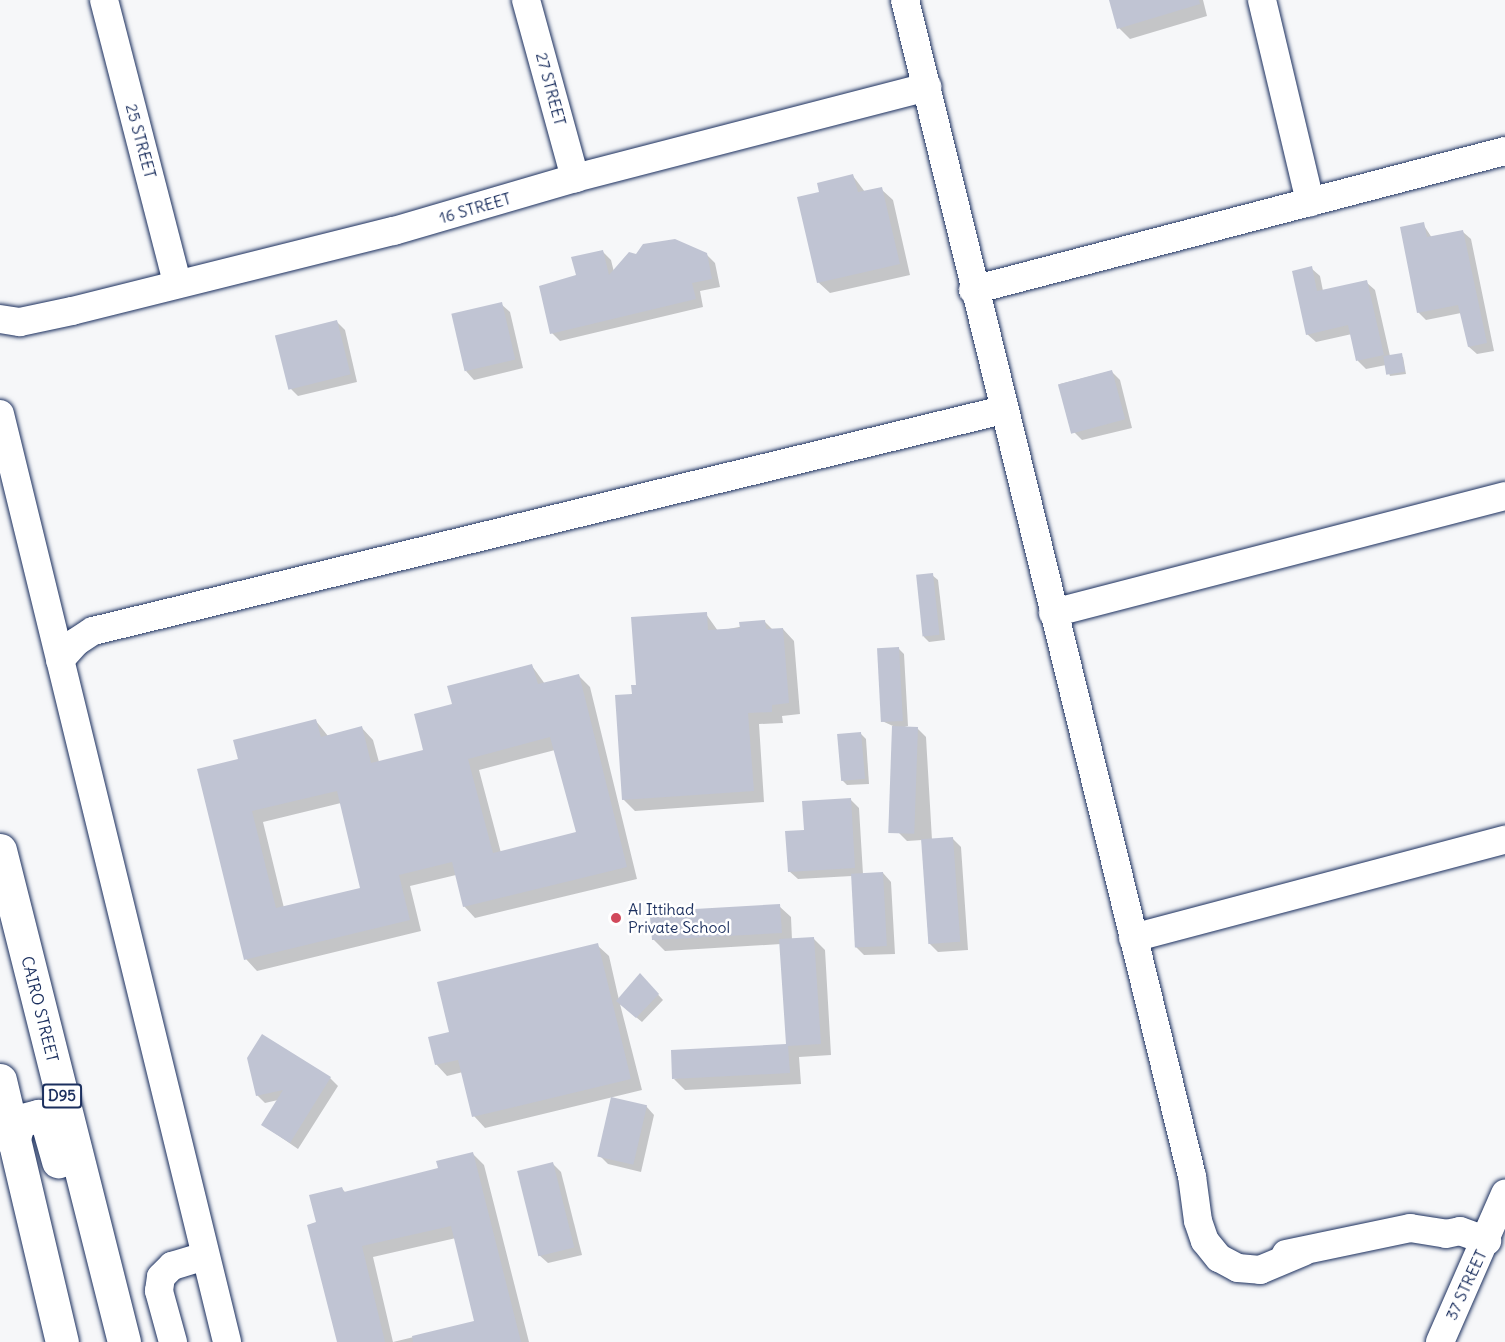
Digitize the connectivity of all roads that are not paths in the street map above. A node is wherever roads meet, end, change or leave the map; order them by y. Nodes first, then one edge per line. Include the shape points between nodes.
1 (104, 0) edge
2 (526, 0) edge
3 (905, 0) edge
4 (1262, 0) edge
5 (927, 87) junction
6 (1505, 151) edge
7 (575, 178) junction
8 (1310, 202) junction
9 (177, 283) junction
10 (974, 290) junction
11 (7, 326) edge
12 (1003, 410) junction
13 (0, 414) edge
14 (1505, 496) edge
15 (1053, 613) junction
16 (50, 614) junction
17 (93, 631) junction
18 (60, 660) junction
19 (1505, 840) edge
20 (0, 850) edge
21 (1133, 938) junction
22 (0, 1080) edge
23 (13, 1141) junction
24 (1505, 1194) edge
25 (1483, 1250) junction
26 (204, 1256) junction
27 (62, 1342) edge
28 (106, 1342) edge
29 (124, 1342) edge
30 (172, 1342) edge
31 (227, 1342) edge
32 (1440, 1342) edge

1 - 9 street, 25 STREET
2 - 7 street, 27 STREET
3 - 5 street
4 - 8 street
5 - 7 street, 16 STREET
5 - 10 street
6 - 8 street
7 - 9 street, 16 STREET via 394,231
8 - 10 street
9 - 11 street, 16 STREET
10 - 12 street
12 - 15 street
12 - 17 street
13 - 16 street
14 - 15 street
15 - 21 street
16 - 17 street
16 - 18 street
17 - 18 street
18 - 26 street
19 - 21 street
20 - 29 main road, CAIRO STREET / D95
21 - 25 street via 1205,1241 1219,1258 1238,1268 1260,1270 1303,1252 1391,1229 1460,1232
22 - 23 main road
23 - 27 main road
23 - 28 main road via 19,1121 28,1116 46,1122
24 - 25 street, 37 STREET
25 - 32 street, 37 STREET
26 - 30 street via 172,1266 161,1277 159,1290
26 - 31 street

